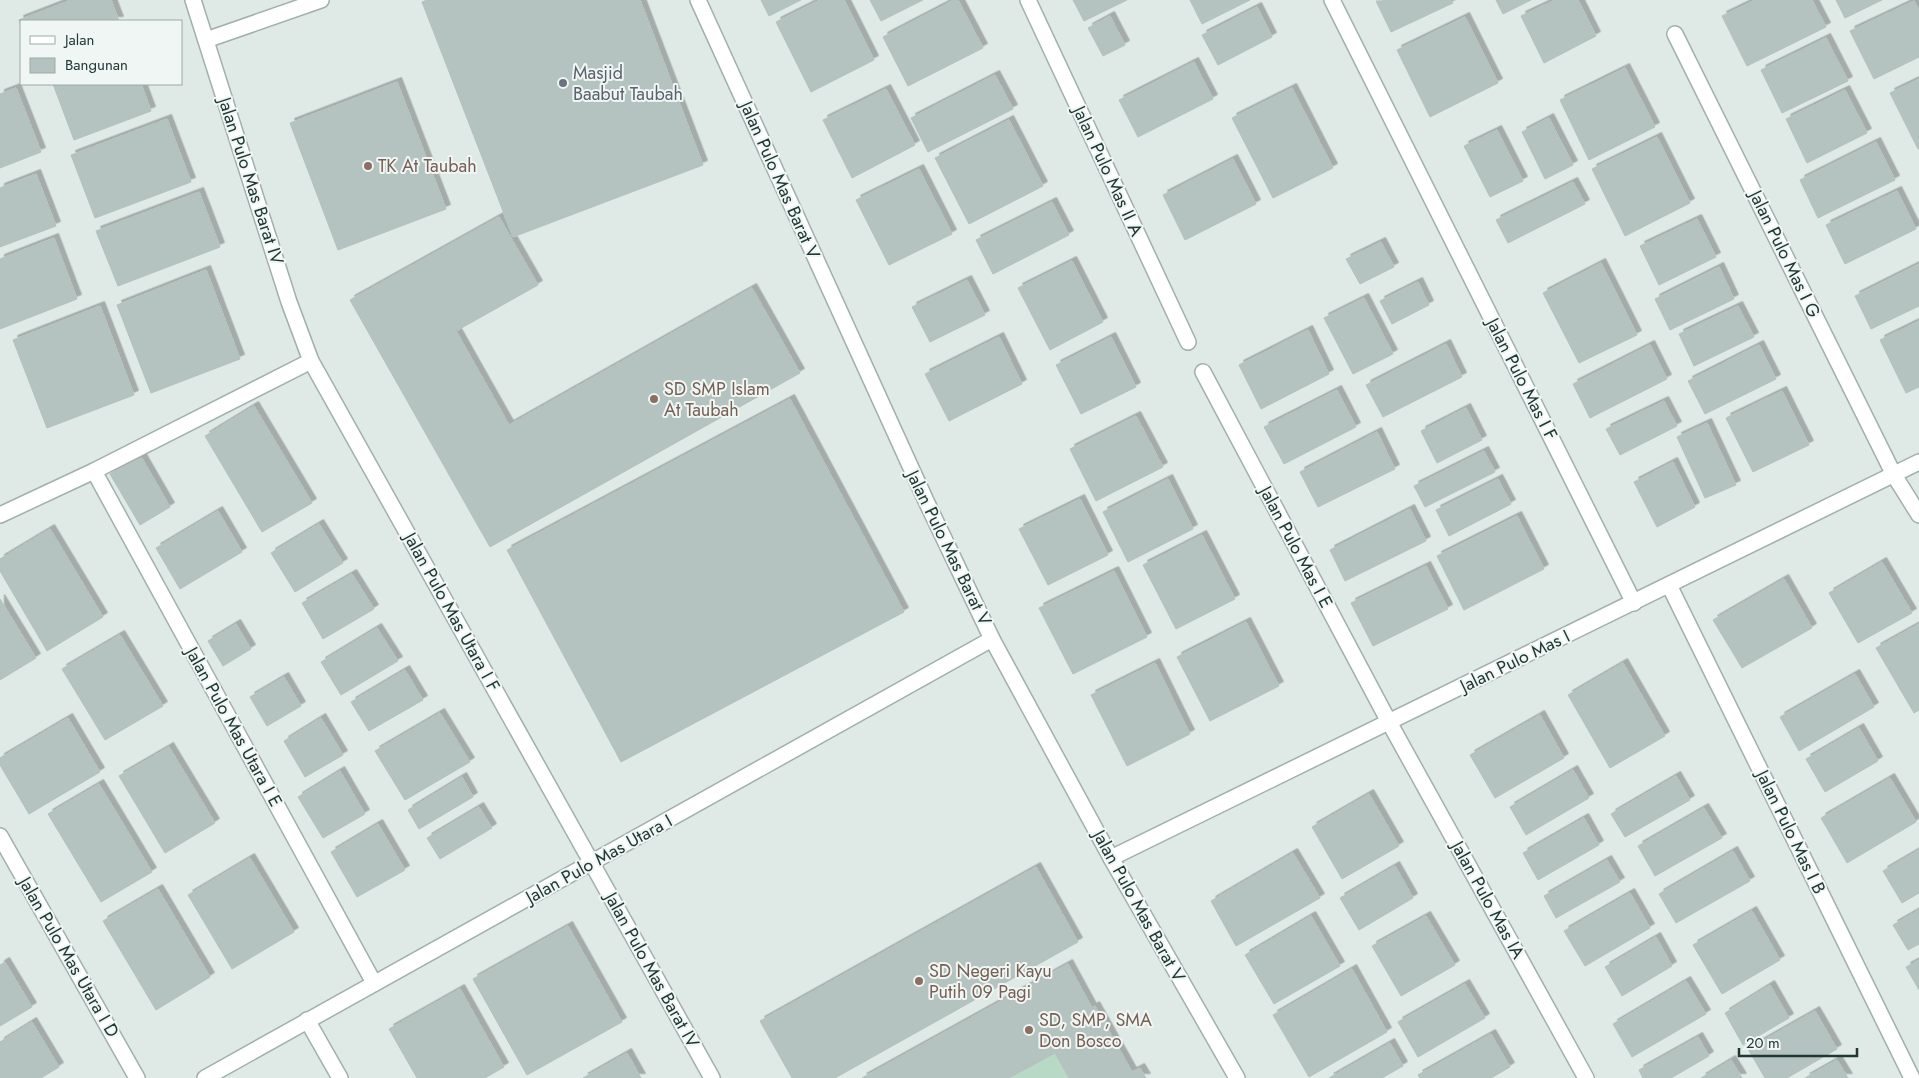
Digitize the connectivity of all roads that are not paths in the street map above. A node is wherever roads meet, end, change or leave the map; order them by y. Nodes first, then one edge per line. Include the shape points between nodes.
1 (193, 0) edge
2 (320, 0) edge
3 (698, 0) edge
4 (1028, 0) edge
5 (1332, 0) edge
6 (1675, 34) dead end
7 (206, 40) junction
8 (1188, 342) dead end
9 (311, 361) junction
10 (1204, 372) dead end
11 (1919, 462) edge
12 (94, 471) junction
13 (1894, 475) junction
14 (0, 515) edge
15 (1919, 515) edge
16 (1669, 586) junction
17 (1634, 602) junction
18 (992, 639) junction
19 (1389, 722) junction
20 (0, 836) edge
21 (1111, 858) junction
22 (593, 863) junction
23 (374, 983) junction
24 (307, 1020) junction
25 (138, 1078) edge
26 (205, 1078) edge
27 (340, 1078) edge
28 (712, 1078) edge
29 (1237, 1078) edge
30 (1586, 1078) edge
31 (1912, 1078) edge

1 - 7 street, Jalan Pulo Mas Barat IV
2 - 7 street
3 - 18 street, Jalan Pulo Mas Barat V
4 - 8 street, Jalan Pulo Mas II A
5 - 17 street, Jalan Pulo Mas I F
6 - 13 street, Jalan Pulo Mas I G
7 - 9 street, Jalan Pulo Mas Barat IV
9 - 12 street
9 - 22 street, Jalan Pulo Mas Utara I F
10 - 19 street, Jalan Pulo Mas I E
11 - 13 street, Jalan Pulo Mas I
12 - 14 street
12 - 23 street, Jalan Pulo Mas Utara I E
13 - 15 street, Jalan Pulo Mas I G
13 - 16 street, Jalan Pulo Mas I
16 - 17 street, Jalan Pulo Mas I
16 - 31 street, Jalan Pulo Mas I B
17 - 19 street, Jalan Pulo Mas I
18 - 21 street, Jalan Pulo Mas Barat V
18 - 22 street, Jalan Pulo Mas Utara I
19 - 21 street, Jalan Pulo Mas I
19 - 30 street, Jalan Pulo Mas IA
20 - 25 street, Jalan Pulo Mas Utara I D
21 - 29 street, Jalan Pulo Mas Barat V
22 - 23 street, Jalan Pulo Mas Utara I
22 - 28 street, Jalan Pulo Mas Barat IV
23 - 24 street, Jalan Pulo Mas Utara I
24 - 26 street, Jalan Pulo Mas Utara I
24 - 27 street

